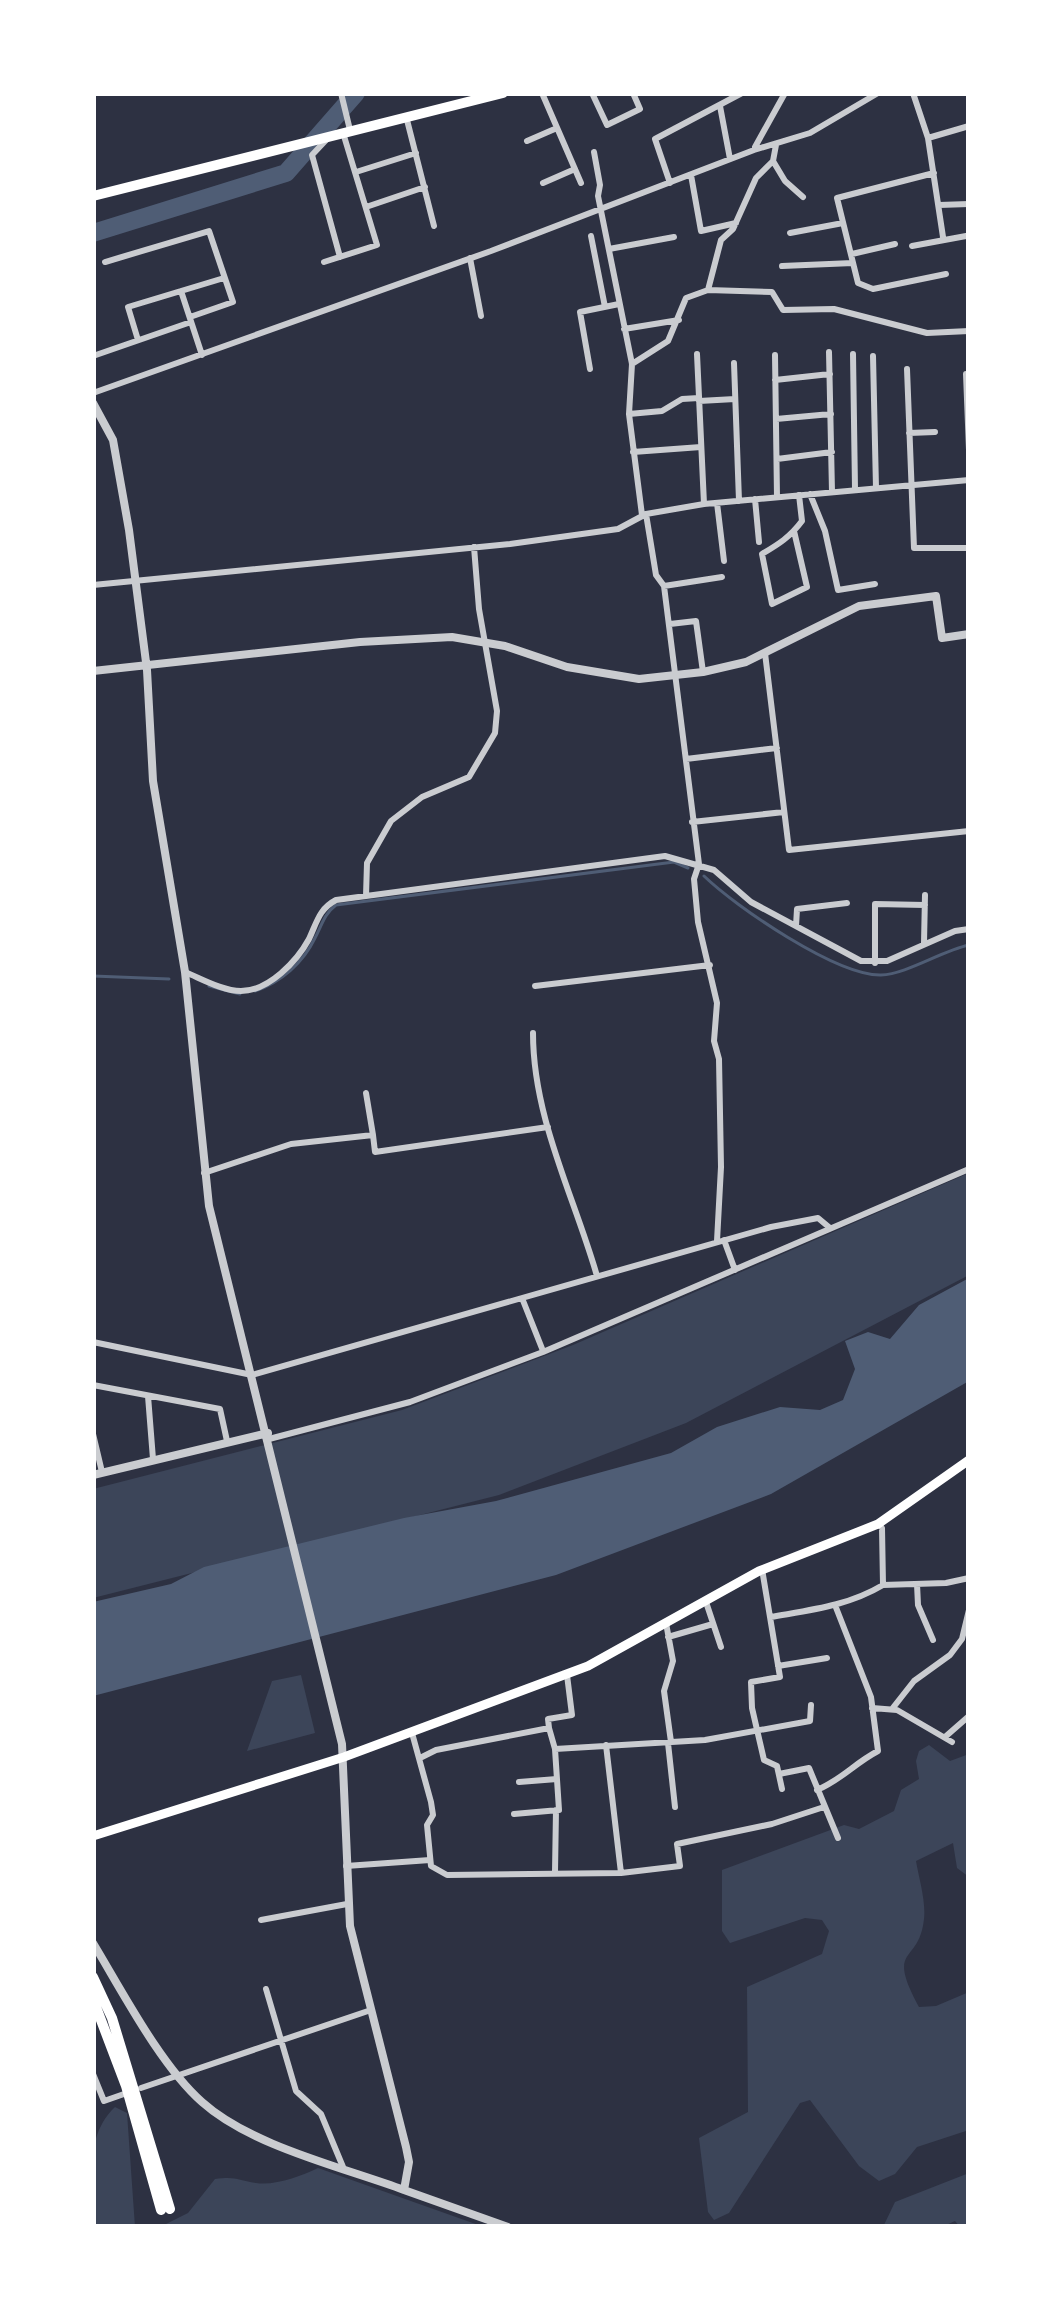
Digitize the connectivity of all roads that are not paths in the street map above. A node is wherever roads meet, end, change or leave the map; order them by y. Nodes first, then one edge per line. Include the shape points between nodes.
1 (341, 93) edge
2 (503, 93) edge
3 (542, 93) edge
4 (592, 93) edge
5 (633, 93) edge
6 (742, 93) edge
7 (785, 93) edge
8 (878, 93) edge
9 (913, 93) edge
10 (460, 98) edge
11 (720, 106) junction
12 (406, 116) junction
13 (969, 126) edge
14 (557, 128) junction
15 (341, 133) junction
16 (928, 138) junction
17 (527, 141) dead end
18 (776, 145) junction
19 (754, 150) junction
20 (594, 152) dead end
21 (416, 153) junction
22 (730, 159) junction
23 (773, 161) junction
24 (575, 170) junction
25 (355, 172) junction
26 (934, 173) junction
27 (691, 175) junction
28 (543, 183) dead end
29 (581, 183) dead end
30 (670, 183) junction
31 (424, 187) junction
32 (93, 196) edge
33 (803, 196) dead end
34 (969, 204) edge
35 (939, 205) junction
36 (366, 207) junction
37 (600, 208) junction
38 (736, 223) junction
39 (843, 223) junction
40 (434, 226) dead end
41 (790, 233) dead end
42 (591, 236) dead end
43 (966, 236) edge
44 (944, 237) junction
45 (674, 238) dead end
46 (895, 244) dead end
47 (912, 245) dead end
48 (609, 249) junction
49 (340, 257) junction
50 (470, 258) junction
51 (852, 258) junction
52 (105, 262) dead end
53 (324, 262) dead end
54 (782, 266) dead end
55 (946, 274) dead end
56 (224, 278) junction
57 (708, 290) junction
58 (182, 291) junction
59 (620, 304) junction
60 (605, 307) junction
61 (481, 316) dead end
62 (191, 320) junction
63 (679, 320) junction
64 (624, 329) junction
65 (969, 331) edge
66 (139, 340) junction
67 (830, 352) dead end
68 (697, 354) dead end
69 (853, 354) dead end
70 (202, 355) junction
71 (775, 355) dead end
72 (93, 356) edge
73 (874, 356) dead end
74 (734, 363) dead end
75 (632, 364) junction
76 (590, 369) dead end
77 (908, 369) dead end
78 (830, 374) junction
79 (966, 374) edge
80 (775, 380) junction
81 (93, 393) edge
82 (699, 399) junction
83 (735, 399) junction
84 (93, 403) edge
85 (629, 413) junction
86 (831, 414) junction
87 (875, 415) junction
88 (854, 416) junction
89 (776, 418) junction
90 (934, 432) dead end
91 (908, 433) junction
92 (701, 446) junction
93 (969, 451) edge
94 (633, 452) junction
95 (832, 452) junction
96 (776, 459) junction
97 (969, 480) edge
98 (910, 485) junction
99 (876, 488) junction
100 (855, 490) junction
101 (832, 492) junction
102 (810, 494) junction
103 (799, 495) junction
104 (777, 497) junction
105 (755, 499) junction
106 (739, 501) junction
107 (717, 503) junction
108 (704, 504) junction
109 (644, 514) junction
110 (794, 531) junction
111 (759, 542) dead end
112 (474, 547) junction
113 (969, 548) edge
114 (724, 561) dead end
115 (722, 577) dead end
116 (135, 580) junction
117 (875, 584) dead end
118 (93, 585) edge
119 (664, 586) junction
120 (670, 624) junction
121 (969, 634) edge
122 (484, 642) junction
123 (765, 653) junction
124 (147, 665) junction
125 (93, 671) edge
126 (703, 672) junction
127 (678, 675) junction
128 (777, 748) junction
129 (686, 759) junction
130 (784, 812) junction
131 (692, 822) junction
132 (969, 831) edge
133 (699, 864) junction
134 (925, 895) dead end
135 (367, 896) junction
136 (847, 903) dead end
137 (925, 904) junction
138 (796, 926) junction
139 (969, 929) edge
140 (924, 943) junction
141 (874, 963) junction
142 (710, 965) junction
143 (185, 973) junction
144 (536, 986) dead end
145 (533, 1033) dead end
146 (366, 1093) dead end
147 (548, 1127) junction
148 (373, 1135) junction
149 (969, 1168) edge
150 (204, 1173) junction
151 (830, 1228) junction
152 (720, 1240) junction
153 (735, 1270) junction
154 (597, 1276) junction
155 (522, 1298) junction
156 (93, 1342) edge
157 (543, 1352) junction
158 (252, 1376) junction
159 (93, 1384) edge
160 (148, 1396) junction
161 (93, 1434) edge
162 (269, 1440) junction
163 (227, 1441) junction
164 (153, 1459) junction
165 (969, 1460) edge
166 (97, 1474) edge
167 (878, 1524) junction
168 (762, 1569) junction
169 (969, 1578) edge
170 (917, 1584) junction
171 (883, 1585) junction
172 (705, 1599) junction
173 (835, 1605) junction
174 (969, 1610) edge
175 (771, 1617) junction
176 (665, 1620) junction
177 (713, 1624) junction
178 (668, 1636) junction
179 (933, 1640) dead end
180 (721, 1648) dead end
181 (827, 1658) dead end
182 (778, 1666) junction
183 (567, 1675) junction
184 (811, 1705) dead end
185 (872, 1708) junction
186 (892, 1709) junction
187 (969, 1716) edge
188 (549, 1728) junction
189 (411, 1730) junction
190 (758, 1731) junction
191 (670, 1743) junction
192 (606, 1745) junction
193 (555, 1749) junction
194 (343, 1750) junction
195 (422, 1756) junction
196 (778, 1774) junction
197 (557, 1779) junction
198 (519, 1782) dead end
199 (782, 1789) dead end
200 (817, 1790) junction
201 (675, 1807) dead end
202 (824, 1808) junction
203 (556, 1810) junction
204 (514, 1814) dead end
205 (93, 1836) edge
206 (838, 1838) dead end
207 (430, 1861) junction
208 (346, 1866) junction
209 (621, 1873) junction
210 (554, 1874) junction
211 (347, 1904) junction
212 (261, 1920) dead end
213 (93, 1943) edge
214 (93, 1977) edge
215 (266, 1989) dead end
216 (93, 1999) edge
217 (371, 2010) junction
218 (279, 2041) junction
219 (93, 2074) edge
220 (178, 2076) junction
221 (131, 2088) junction
222 (343, 2167) junction
223 (404, 2190) junction
224 (166, 2209) dead end
225 (508, 2227) edge

1 - 15 street
2 - 10 highway
3 - 14 street
4 - 5 street via 607,125 640,110
6 - 11 street
7 - 19 street
8 - 18 street
9 - 16 street
10 - 12 highway
11 - 22 street
11 - 30 street via 655,139
12 - 15 highway
12 - 21 street
13 - 16 street
14 - 17 street
14 - 24 street
15 - 25 street
15 - 32 highway
15 - 49 street via 312,155
16 - 26 street
18 - 19 street
18 - 23 street
19 - 22 street
20 - 37 street
21 - 25 street
21 - 31 street
22 - 27 street
23 - 33 street
23 - 38 street
24 - 28 street
24 - 29 street
25 - 36 street
26 - 35 street
26 - 39 street via 837,198
27 - 30 street
27 - 38 street via 701,231
30 - 37 street
31 - 36 street
31 - 40 street
34 - 35 street
35 - 44 street
36 - 49 street via 377,245
37 - 48 street
37 - 50 street
38 - 57 street via 721,240
39 - 41 street
39 - 51 street
42 - 60 street
43 - 44 street
44 - 47 street
45 - 48 street
46 - 51 street
48 - 59 street
49 - 53 street
50 - 61 street
50 - 70 street
51 - 54 street
51 - 55 street via 858,284 873,289
52 - 56 street via 208,231
56 - 58 street
56 - 62 street via 232,302
57 - 63 street via 686,298
57 - 65 street via 772,292 783,310 834,309 910,330
58 - 62 street
58 - 66 street via 128,308
59 - 60 street
59 - 64 street
60 - 76 street via 580,312
62 - 66 street
62 - 70 street
63 - 64 street
63 - 75 street via 668,340
64 - 75 street
66 - 72 street
67 - 78 street
68 - 82 street
69 - 88 street
70 - 81 street
71 - 80 street
73 - 87 street
74 - 83 street
75 - 85 street
77 - 91 street
78 - 80 street
78 - 86 street
79 - 93 street
80 - 89 street
82 - 83 street
82 - 85 street
82 - 92 street
83 - 106 street
84 - 116 street via 119,463
85 - 94 street
86 - 89 street
86 - 95 street
87 - 88 street
87 - 99 street
88 - 100 street
89 - 96 street
90 - 91 street
91 - 98 street
92 - 94 street
92 - 108 street
94 - 109 street
95 - 96 street
95 - 101 street
96 - 104 street
97 - 98 street
98 - 99 street
98 - 113 street via 914,548
99 - 100 street
100 - 101 street
101 - 102 street
102 - 103 street
102 - 117 street via 838,590
103 - 104 street
103 - 110 street via 802,521
104 - 105 street
105 - 106 street
105 - 111 street
106 - 107 street
107 - 108 street
107 - 114 street
108 - 109 street
109 - 112 street via 619,529
109 - 119 street
110 - 110 street via 762,554 772,604 807,587
112 - 116 street
112 - 122 street
115 - 119 street
116 - 118 street
116 - 124 street
119 - 120 street
120 - 126 street via 696,621
120 - 127 street
121 - 123 street via 942,638 936,596 859,606
122 - 124 street via 414,638
122 - 127 street via 606,675
122 - 135 street via 495,733 469,777 391,821 368,863
123 - 126 street
123 - 128 street
124 - 125 street
124 - 143 street via 153,781
126 - 127 street
127 - 129 street
128 - 129 street
128 - 130 street
129 - 131 street
130 - 131 street
130 - 132 street via 789,850
131 - 133 street
133 - 135 street via 665,856
133 - 138 street
133 - 142 street via 698,922
134 - 137 street
135 - 143 street via 328,904 293,961 255,988
136 - 138 street via 796,909
137 - 140 street
137 - 141 street via 875,904
138 - 141 street
139 - 140 street
140 - 141 street
142 - 144 street
142 - 152 street
143 - 150 street
145 - 147 street
146 - 148 street
147 - 148 street via 375,1152
147 - 154 street
148 - 150 street via 291,1144
149 - 151 street
150 - 158 street
151 - 152 street via 818,1218
151 - 153 street
152 - 153 street
152 - 154 street
153 - 157 street
154 - 155 street
155 - 157 street
155 - 158 street
156 - 158 street
157 - 162 street via 410,1402
158 - 162 street
159 - 160 street
160 - 163 street via 220,1409
160 - 164 street
161 - 166 street
162 - 163 street
162 - 194 street
163 - 164 street
164 - 166 street
165 - 167 main road
167 - 168 main road
167 - 171 street
168 - 172 main road
168 - 175 street
169 - 170 street
170 - 171 street
170 - 179 street
171 - 173 street
172 - 176 main road
172 - 177 street
173 - 175 street
173 - 185 street
174 - 186 street via 950,1655
175 - 182 street
176 - 178 street
176 - 183 main road
177 - 178 street
177 - 180 street
178 - 191 street
181 - 182 street
182 - 190 street via 780,1677 751,1682
183 - 188 street via 572,1715 548,1720
183 - 189 main road
184 - 190 street via 811,1721
185 - 186 street
185 - 200 street via 878,1751
186 - 187 street via 948,1740
188 - 193 street
188 - 195 street
189 - 194 main road
189 - 195 street
190 - 191 street
190 - 196 street via 764,1760
191 - 192 street
191 - 201 street
192 - 193 street
192 - 209 street
193 - 197 street
194 - 205 main road
194 - 208 street
195 - 207 street via 433,1816
196 - 199 street
196 - 200 street via 809,1768
197 - 198 street
197 - 203 street
200 - 202 street
202 - 206 street
202 - 209 street via 676,1844 680,1866
203 - 204 street
203 - 210 street
207 - 208 street
207 - 210 street via 447,1875
208 - 211 street
209 - 210 street
211 - 212 street
211 - 217 street
213 - 220 street
214 - 221 highway
215 - 218 street
216 - 221 highway
217 - 218 street
217 - 223 street via 409,2162
218 - 220 street
218 - 222 street via 296,2091 321,2114
219 - 221 street via 104,2101
220 - 221 street
220 - 222 street via 220,2116
221 - 224 highway
222 - 223 street
223 - 225 street

